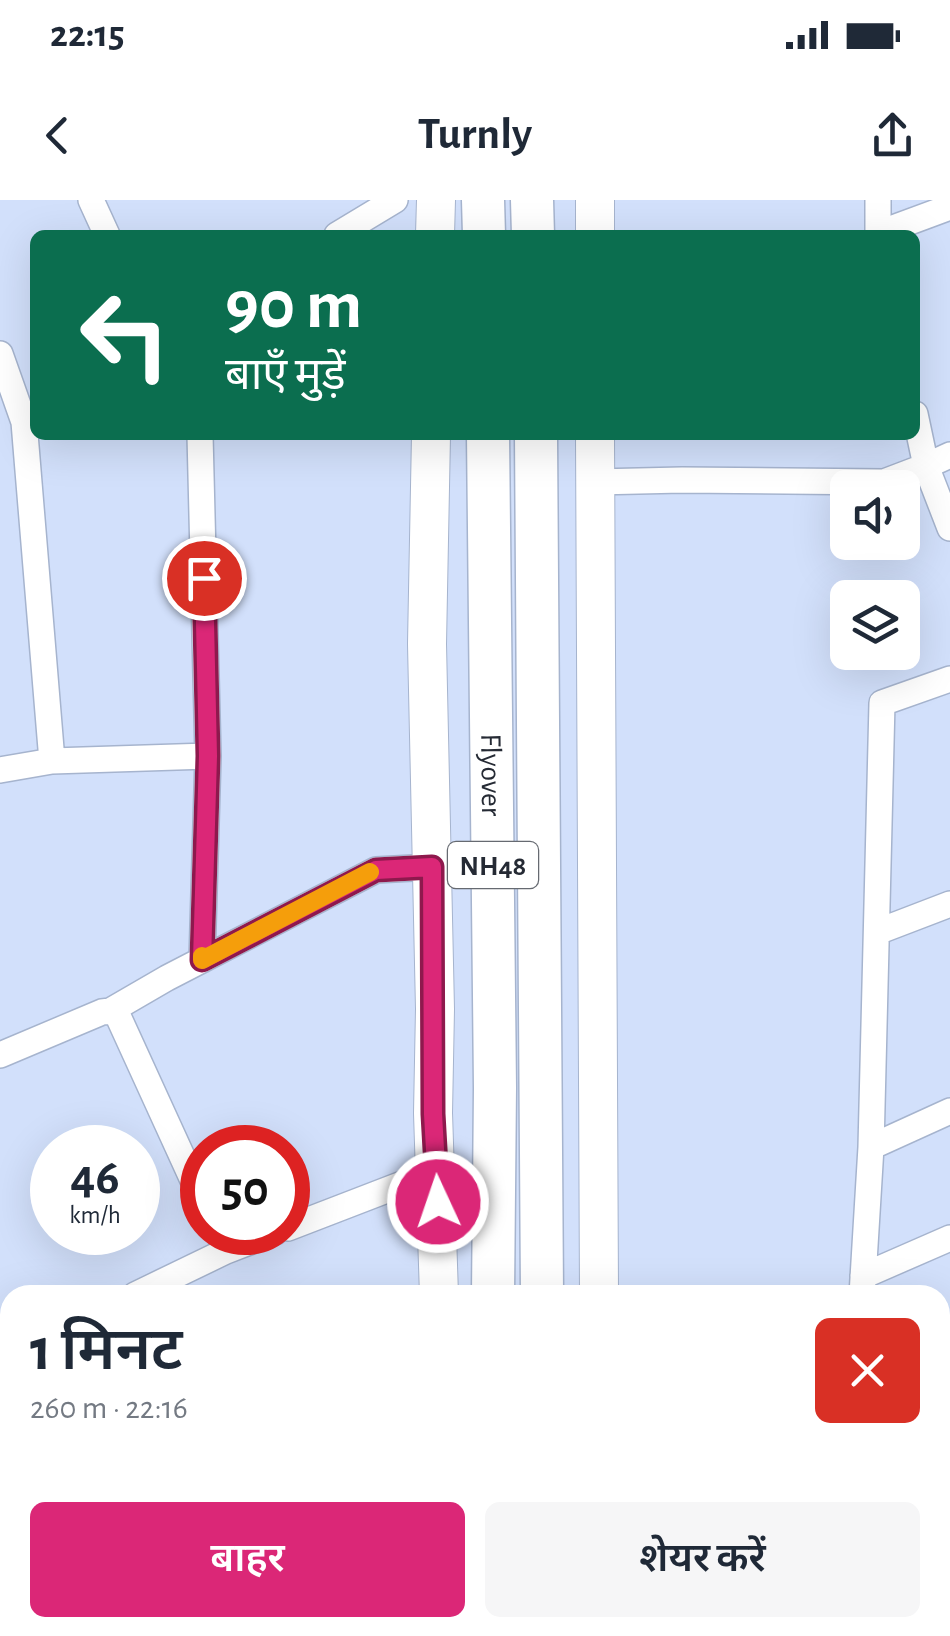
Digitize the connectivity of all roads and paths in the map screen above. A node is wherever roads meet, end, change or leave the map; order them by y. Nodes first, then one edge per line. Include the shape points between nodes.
1 (90, 200) edge
2 (395, 200) edge
3 (436, 200) edge
4 (483, 200) edge
5 (532, 200) edge
6 (594, 200) edge
7 (878, 200) edge
8 (950, 207) edge
9 (105, 230) edge
10 (345, 230) edge
11 (436, 230) edge
12 (484, 230) edge
13 (533, 230) edge
14 (594, 230) edge
15 (878, 230) edge
16 (889, 230) edge
17 (0, 354) edge
18 (30, 419) edge
19 (0, 437) edge
20 (920, 438) edge
21 (31, 440) edge
22 (200, 440) edge
23 (430, 440) edge
24 (488, 440) edge
25 (536, 440) edge
26 (595, 440) edge
27 (950, 455) edge
28 (926, 466) junction
29 (595, 482) junction
30 (950, 528) edge
31 (950, 680) edge
32 (208, 756) junction
33 (52, 761) junction
34 (0, 770) edge
35 (432, 867) junction
36 (950, 904) edge
37 (877, 932) junction
38 (202, 960) junction
39 (110, 1011) junction
40 (0, 1056) edge
41 (950, 1111) edge
42 (871, 1147) junction
43 (180, 1150) edge
44 (436, 1170) junction
45 (310, 1219) edge
46 (950, 1238) edge
47 (209, 1255) edge
48 (178, 1285) edge
49 (440, 1285) edge
50 (494, 1285) edge
51 (542, 1285) edge
52 (598, 1285) edge
53 (862, 1285) edge
54 (864, 1285) edge

1 - 9 street
2 - 10 street
3 - 11 main road
4 - 12 highway
5 - 13 highway
6 - 14 main road
7 - 15 street
8 - 16 street
17 - 18 street
18 - 19 street
20 - 28 street
21 - 33 street
22 - 32 street
23 - 35 main road
24 - 50 highway, Flyover / NH48
25 - 51 highway, Flyover / NH48
26 - 29 main road
27 - 28 street
28 - 29 street via 884,482
28 - 30 street
29 - 52 main road
31 - 37 street via 882,703
32 - 33 street
32 - 38 street
33 - 34 street
35 - 38 street via 376,870
35 - 44 main road
36 - 37 street
37 - 42 street
38 - 39 street
39 - 40 street
39 - 43 street via 124,1024
41 - 42 street
42 - 53 street
44 - 45 street
44 - 49 main road
46 - 54 street
47 - 48 street

